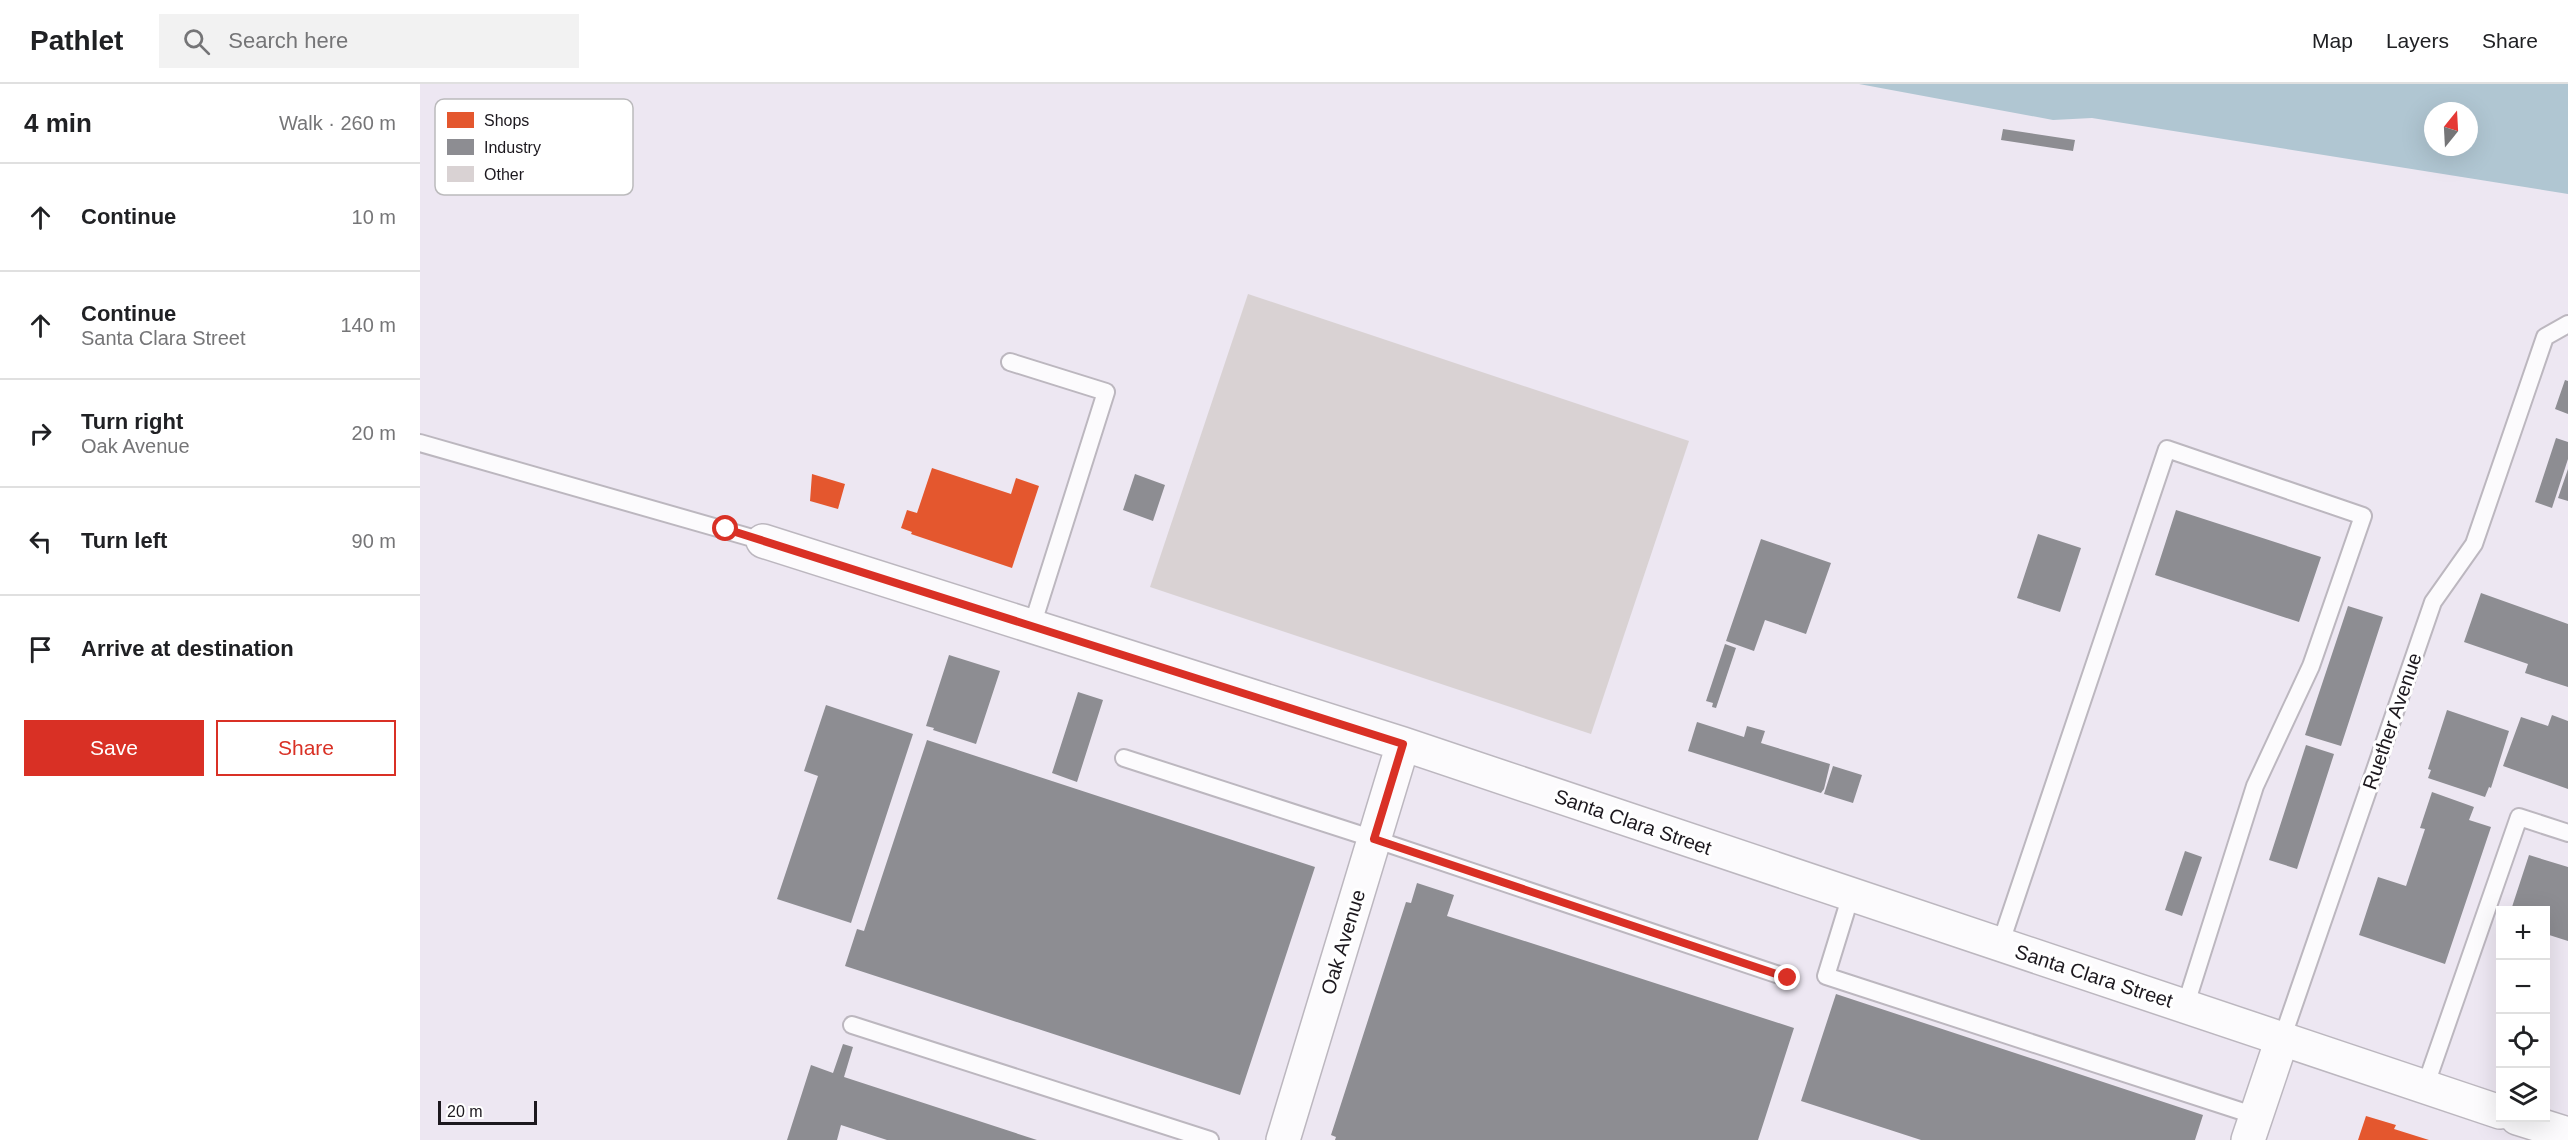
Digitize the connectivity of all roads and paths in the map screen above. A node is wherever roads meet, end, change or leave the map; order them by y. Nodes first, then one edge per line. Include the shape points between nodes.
1 (2568, 324) edge
2 (1010, 362) dead end
3 (420, 443) edge
4 (764, 540) joint
5 (1032, 626) junction
6 (1403, 744) junction
7 (1124, 758) dead end
8 (2568, 832) edge
9 (1374, 839) junction
10 (1851, 895) junction
11 (2000, 945) junction
12 (1788, 978) dead end
13 (2186, 1006) junction
14 (852, 1025) dead end
15 (2282, 1039) junction
16 (2425, 1087) junction
17 (2496, 1111) edge
18 (2530, 1122) edge
19 (2252, 1128) edge
20 (2568, 1134) edge
21 (1210, 1140) edge
22 (1283, 1140) edge

1 - 15 lane, Ruether Avenue via 2545,337 2474,544 2433,602
2 - 5 lane via 1106,392
3 - 4 lane
4 - 5 street, Santa Clara Street
5 - 6 street, Santa Clara Street
6 - 9 street, Oak Avenue
6 - 10 street, Santa Clara Street
7 - 9 lane
8 - 16 lane via 2519,817
9 - 12 lane
9 - 22 street, Oak Avenue
10 - 11 street, Santa Clara Street
10 - 19 lane via 1826,975
11 - 13 street, Santa Clara Street
11 - 13 lane via 2167,449 2363,516 2311,666 2255,786
13 - 15 street, Santa Clara Street
14 - 21 lane
15 - 16 street, Santa Clara Street
15 - 19 street, Ruether Avenue
16 - 17 street, Santa Clara Street
18 - 20 street

